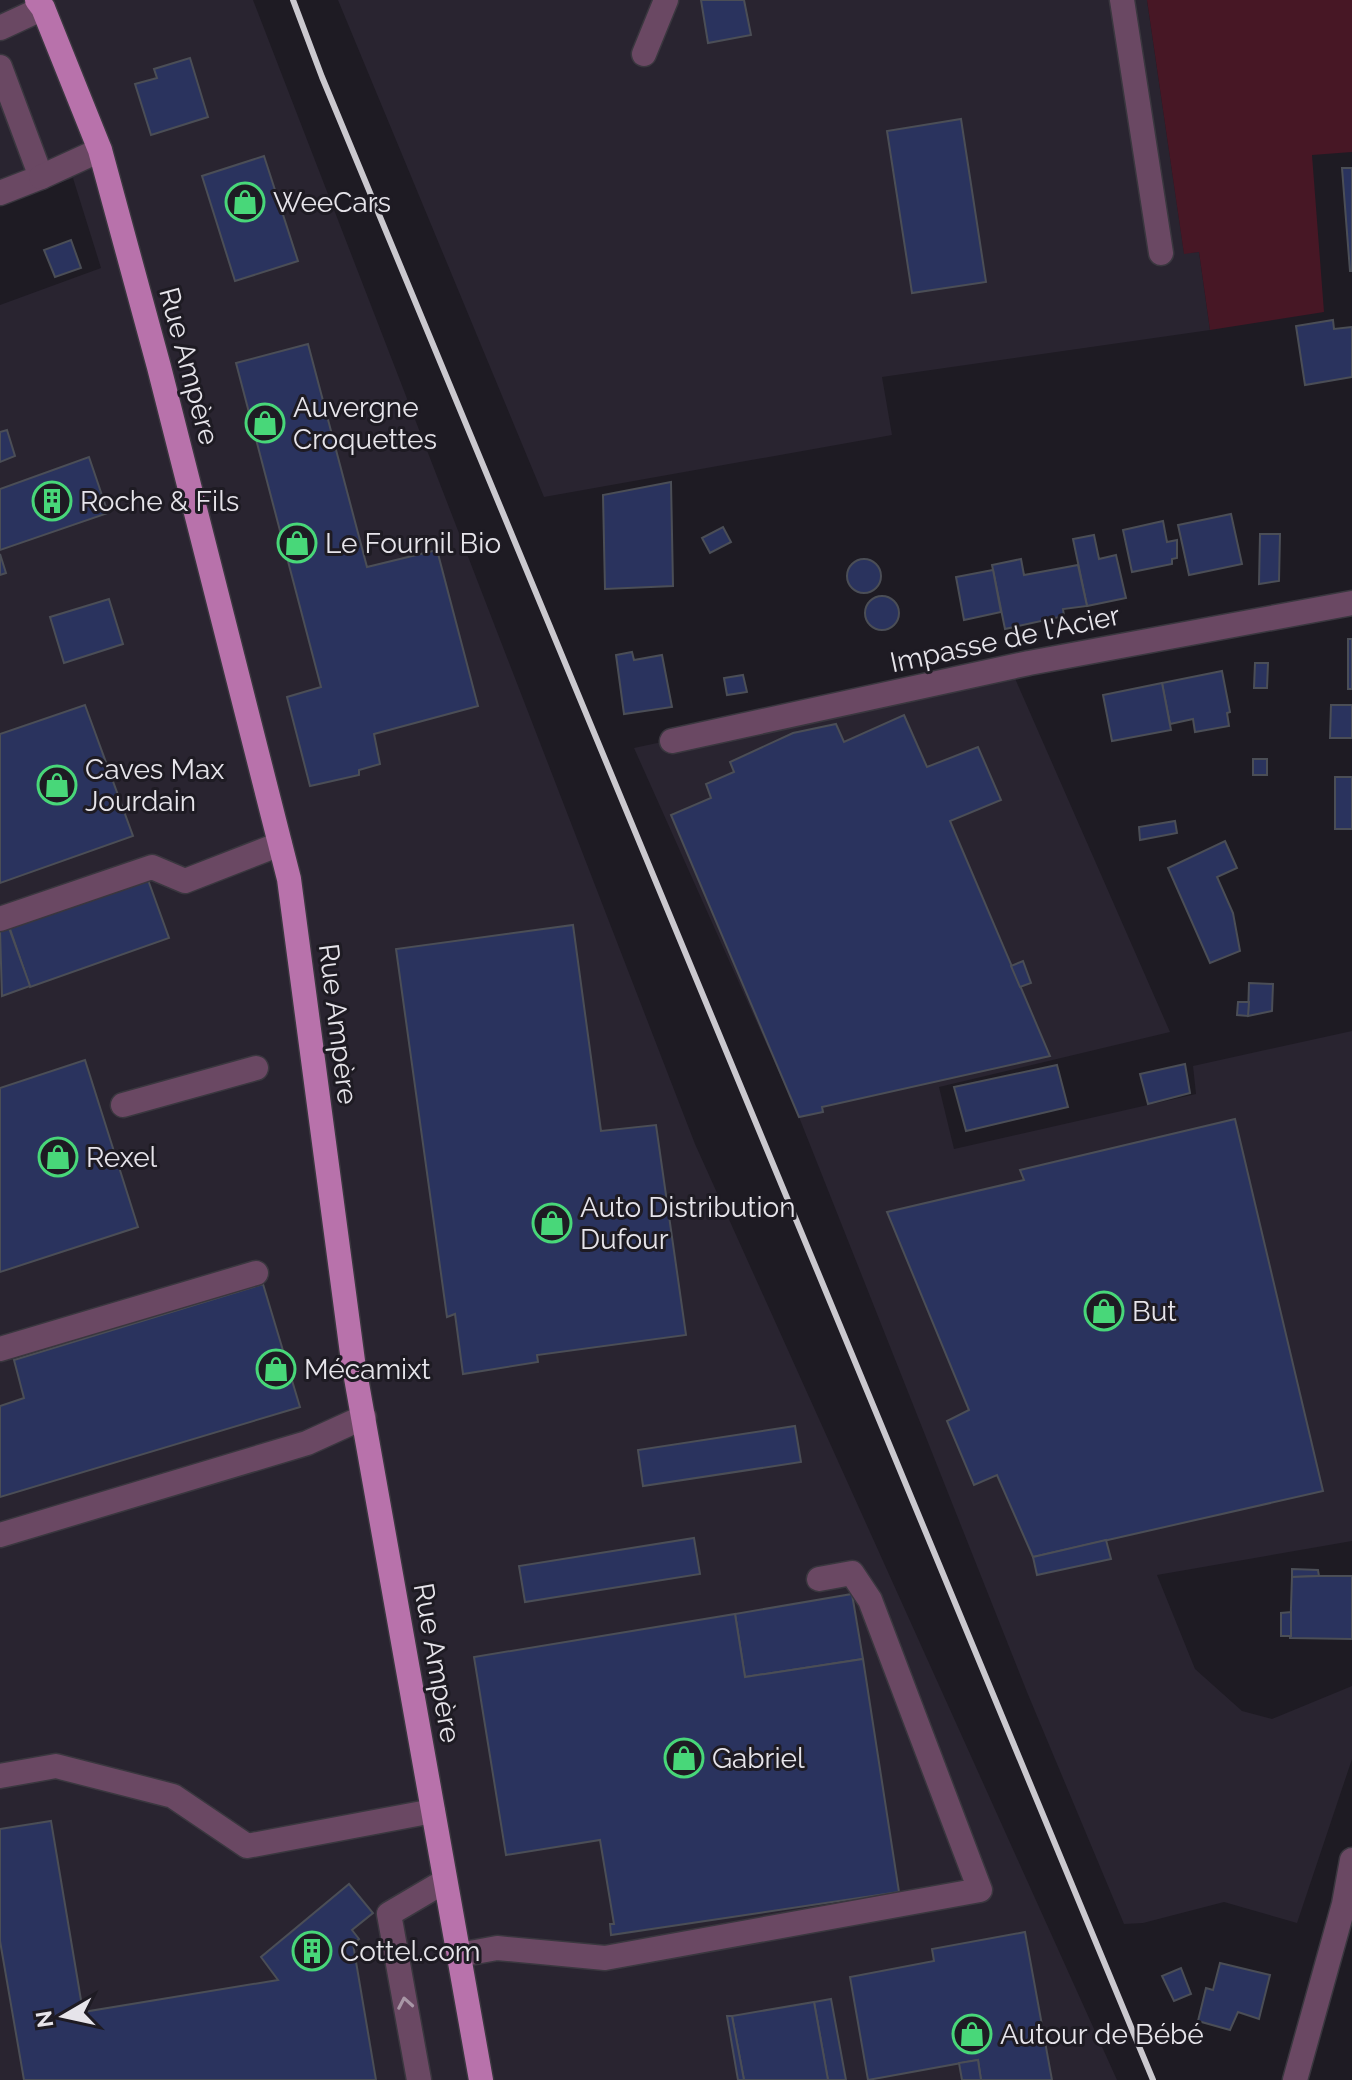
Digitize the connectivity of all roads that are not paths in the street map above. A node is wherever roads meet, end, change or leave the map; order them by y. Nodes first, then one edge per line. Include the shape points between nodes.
1 (666, 0) edge
2 (1122, 0) edge
3 (40, 4) edge
4 (0, 28) edge
5 (644, 54) dead end
6 (0, 67) edge
7 (100, 150) junction
8 (41, 177) junction
9 (0, 193) edge
10 (1161, 253) dead end
11 (1352, 603) edge
12 (672, 741) dead end
13 (280, 844) junction
14 (0, 919) edge
15 (256, 1068) dead end
16 (123, 1105) dead end
17 (256, 1273) dead end
18 (0, 1349) edge
19 (364, 1417) junction
20 (0, 1535) edge
21 (819, 1579) dead end
22 (0, 1776) edge
23 (433, 1811) junction
24 (1352, 1860) edge
25 (445, 1881) junction
26 (1348, 1901) edge
27 (459, 1955) junction
28 (419, 2080) edge
29 (481, 2080) edge
30 (1295, 2080) edge

1 - 5 street
2 - 10 street
3 - 4 street
3 - 7 main road, Rue Ampère
6 - 8 street
7 - 8 street
7 - 13 main road, Rue Ampère
8 - 9 street
11 - 12 street, Impasse de l'Acier via 1010,667
13 - 14 street via 185,881 152,867
13 - 19 main road, Rue Ampère
15 - 16 street
17 - 18 street
19 - 20 street via 307,1443
19 - 23 main road, Rue Ampère
21 - 27 street via 852,1573 870,1600 980,1890 605,1958 497,1948
22 - 23 street via 56,1766 173,1796 247,1846
23 - 25 main road, Rue Ampère
24 - 26 street
25 - 27 main road, Rue Ampère
28 -> 25 street via 389,1914
26 - 30 street
27 - 29 main road, Rue Ampère

